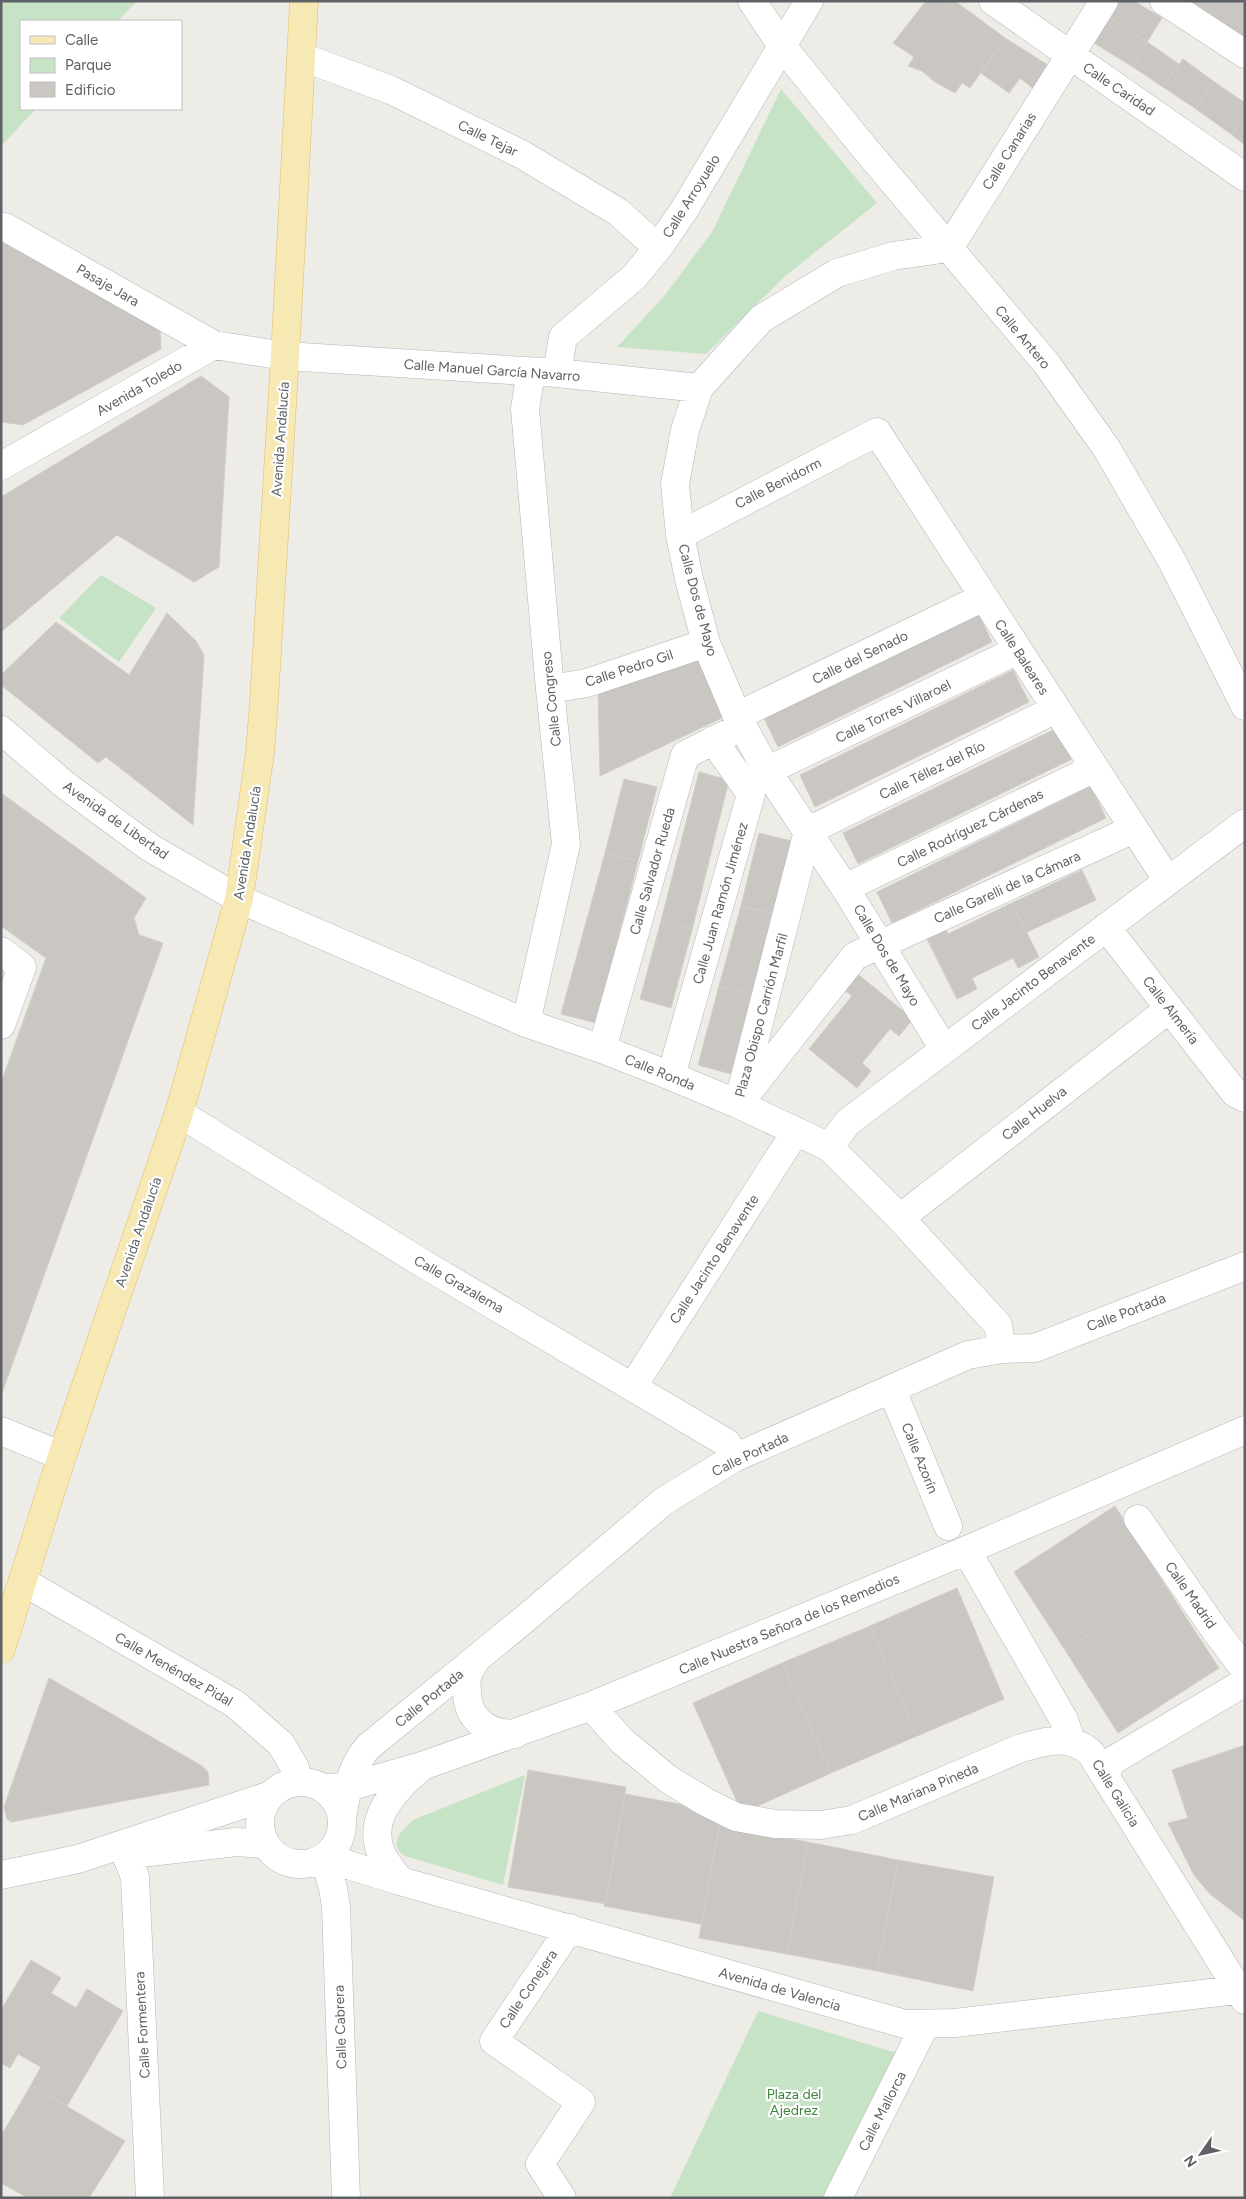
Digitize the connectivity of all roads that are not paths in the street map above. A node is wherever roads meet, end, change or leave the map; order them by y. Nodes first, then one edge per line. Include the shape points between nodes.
1 (304, 1) edge
2 (752, 1) edge
3 (809, 1) edge
4 (992, 1) edge
5 (1104, 1) edge
6 (1164, 1) edge
7 (782, 46) junction
8 (1245, 54) edge
9 (1069, 55) junction
10 (302, 57) junction
11 (1245, 177) edge
12 (1, 227) edge
13 (658, 248) junction
14 (949, 248) junction
15 (214, 345) junction
16 (285, 356) junction
17 (544, 372) junction
18 (699, 388) junction
19 (877, 432) joint
20 (1, 466) edge
21 (680, 535) junction
22 (984, 597) junction
23 (706, 643) junction
24 (1018, 650) junction
25 (550, 689) junction
26 (1245, 706) edge
27 (1056, 709) junction
28 (740, 721) junction
29 (1, 730) edge
30 (713, 740) junction
31 (1095, 768) junction
32 (768, 771) junction
33 (1245, 823) edge
34 (1134, 829) junction
35 (808, 831) junction
36 (1168, 880) junction
37 (845, 888) junction
38 (239, 899) junction
39 (1106, 927) junction
40 (880, 944) junction
41 (1, 951) edge
42 (1169, 1008) junction
43 (526, 1023) junction
44 (1, 1025) edge
45 (602, 1049) junction
46 (944, 1049) junction
47 (671, 1076) junction
48 (1240, 1096) edge
49 (738, 1104) junction
50 (179, 1113) junction
51 (796, 1131) junction
52 (829, 1147) junction
53 (900, 1218) junction
54 (1245, 1266) edge
55 (1002, 1350) junction
56 (633, 1386) junction
57 (892, 1390) junction
58 (1245, 1430) edge
59 (1, 1431) edge
60 (62, 1456) junction
61 (734, 1458) junction
62 (1138, 1519) dead end
63 (948, 1526) dead end
64 (960, 1553) junction
65 (24, 1582) junction
66 (1, 1649) edge
67 (476, 1660) junction
68 (1245, 1670) edge
69 (1245, 1682) edge
70 (592, 1706) junction
71 (515, 1734) junction
72 (1071, 1741) junction
73 (422, 1766) junction
74 (1105, 1775) junction
75 (323, 1786) junction
76 (271, 1795) junction
77 (265, 1844) junction
78 (126, 1854) junction
79 (326, 1856) junction
80 (78, 1859) junction
81 (1, 1875) edge
82 (400, 1881) junction
83 (570, 1928) junction
84 (1243, 1993) edge
85 (926, 2025) junction
86 (150, 2198) edge
87 (346, 2198) edge
88 (562, 2198) edge
89 (838, 2198) edge

1 - 10 main road, Avenida Andalucía
2 - 7 street, Calle Antero
3 - 7 street, Calle Arroyuelo
4 - 9 street, Calle Caridad
5 - 9 street, Calle Canarias
6 - 8 street
7 - 13 street, Calle Arroyuelo
7 - 14 street, Calle Antero
9 - 11 street, Calle Caridad
9 - 14 street, Calle Canarias
10 - 13 street, Calle Tejar via 391,90 521,154 618,212
10 - 16 main road, Avenida Andalucía
12 - 15 street, Pasaje Jara
13 - 17 street, Calle Arroyuelo via 634,277 563,337
14 - 18 street, Calle Dos de Mayo via 893,256 837,274 761,319
14 - 26 street, Calle Antero via 1046,363 1107,449 1172,561
15 - 16 street
15 - 20 street, Avenida Toledo
16 - 17 street, Calle Manuel García Navarro
16 - 38 main road, Avenida Andalucía via 261,744
17 - 18 street, Calle Manuel García Navarro
17 - 25 street, Calle Congreso via 525,409
18 - 21 street, Calle Dos de Mayo via 684,430 676,484
19 - 21 street, Calle Benidorm
19 - 22 street, Calle Baleares
21 - 23 street, Calle Dos de Mayo
22 - 24 street, Calle Baleares
22 - 28 street, Calle del Senado
23 - 25 street, Calle Pedro Gil via 587,683
23 - 28 street, Calle Dos de Mayo
24 - 27 street, Calle Baleares
24 - 32 street, Calle Torres Villaroel
25 - 43 street, Calle Congreso via 566,844
27 - 31 street, Calle Baleares
27 - 35 street, Calle Téllez del Río
28 - 30 street, Calle Salvador Rueda
28 - 32 street, Calle Dos de Mayo
29 - 38 street, Avenida de Libertad via 65,785 149,847
30 - 45 street, Calle Salvador Rueda via 685,755
30 - 47 street, Calle Juan Ramón Jiménez via 750,794
31 - 34 street, Calle Baleares
31 - 37 street, Calle Rodríguez Cárdenas
32 - 35 street, Calle Dos de Mayo
33 - 36 street, Calle Jacinto Benavente
34 - 36 street, Calle Baleares
34 - 40 street, Calle Garelli de la Cámara
35 - 37 street, Calle Dos de Mayo
35 - 49 street, Plaza Obispo Carrión Marfil
36 - 39 street, Calle Jacinto Benavente
37 - 40 street, Calle Dos de Mayo
38 - 43 street, Calle Ronda
38 - 50 main road, Avenida Andalucía
39 - 42 street, Calle Almería
39 - 46 street, Calle Jacinto Benavente
40 - 46 street, Calle Dos de Mayo
40 - 49 street, Plaza Obispo Carrión Marfil via 855,956
41 - 44 street via 22,967
42 - 48 street, Calle Almería
42 - 53 street, Calle Huelva
43 - 45 street, Calle Ronda
45 - 47 street, Calle Ronda
46 - 52 street, Calle Jacinto Benavente via 848,1122
47 - 49 street, Calle Ronda
49 - 51 street, Calle Ronda
50 - 56 street, Calle Grazalema via 422,1263
50 - 60 main road, Avenida Andalucía
51 - 52 street, Calle Ronda
51 - 56 street, Calle Jacinto Benavente
52 - 53 street, Calle Ronda
53 - 55 street, Calle Ronda via 998,1325
54 - 55 street, Calle Portada via 1035,1348
55 - 57 street, Calle Portada via 968,1355
56 - 61 street, Calle Grazalema via 727,1443
57 - 61 street, Calle Portada
57 - 63 street, Calle Azorín
58 - 64 street, Calle Nuestra Señora de los Remedios
59 - 60 street
60 - 65 main road, Avenida Andalucía
61 - 67 street, Calle Portada via 664,1502
62 - 68 street, Calle Madrid
64 - 70 street, Calle Nuestra Señora de los Remedios
64 - 72 street via 968,1556 978,1571 1064,1720
65 - 66 main road, Avenida Andalucía
65 - 75 street, Calle Menéndez Pidal via 235,1704 281,1744 295,1768
67 - 71 street via 466,1678 467,1700 474,1717 486,1728 501,1734
67 - 75 street, Calle Portada
69 - 74 street via 1112,1760
70 - 71 street, Calle Nuestra Señora de los Remedios
70 - 72 street, Calle Mariana Pineda via 622,1741 668,1779 704,1802 736,1817 775,1824 821,1825 852,1820 1021,1748 1050,1740
71 - 73 street, Calle Nuestra Señora de los Remedios
72 - 74 street, Calle Galicia via 1090,1752
73 - 75 street, Calle Nuestra Señora de los Remedios
73 - 82 street via 398,1786 382,1809 377,1825 384,1857
74 - 84 street, Calle Galicia
75 - 76 street via 284,1786
75 - 79 street, Calle Portada via 342,1820 337,1844
76 - 77 street via 260,1818
76 - 80 street
77 - 78 street via 236,1842
77 - 79 street via 274,1855 298,1865
78 - 80 street
78 - 86 street, Calle Formentera via 134,1876
79 - 82 street, Avenida de Valencia
79 - 87 street, Calle Cabrera via 336,1907
80 - 81 street
82 - 83 street, Avenida de Valencia
83 - 85 street, Avenida de Valencia via 905,2024
83 - 88 street, Calle Conejera via 494,2041 582,2102 540,2164
84 - 85 street, Avenida de Valencia
85 - 89 street, Calle Mallorca

